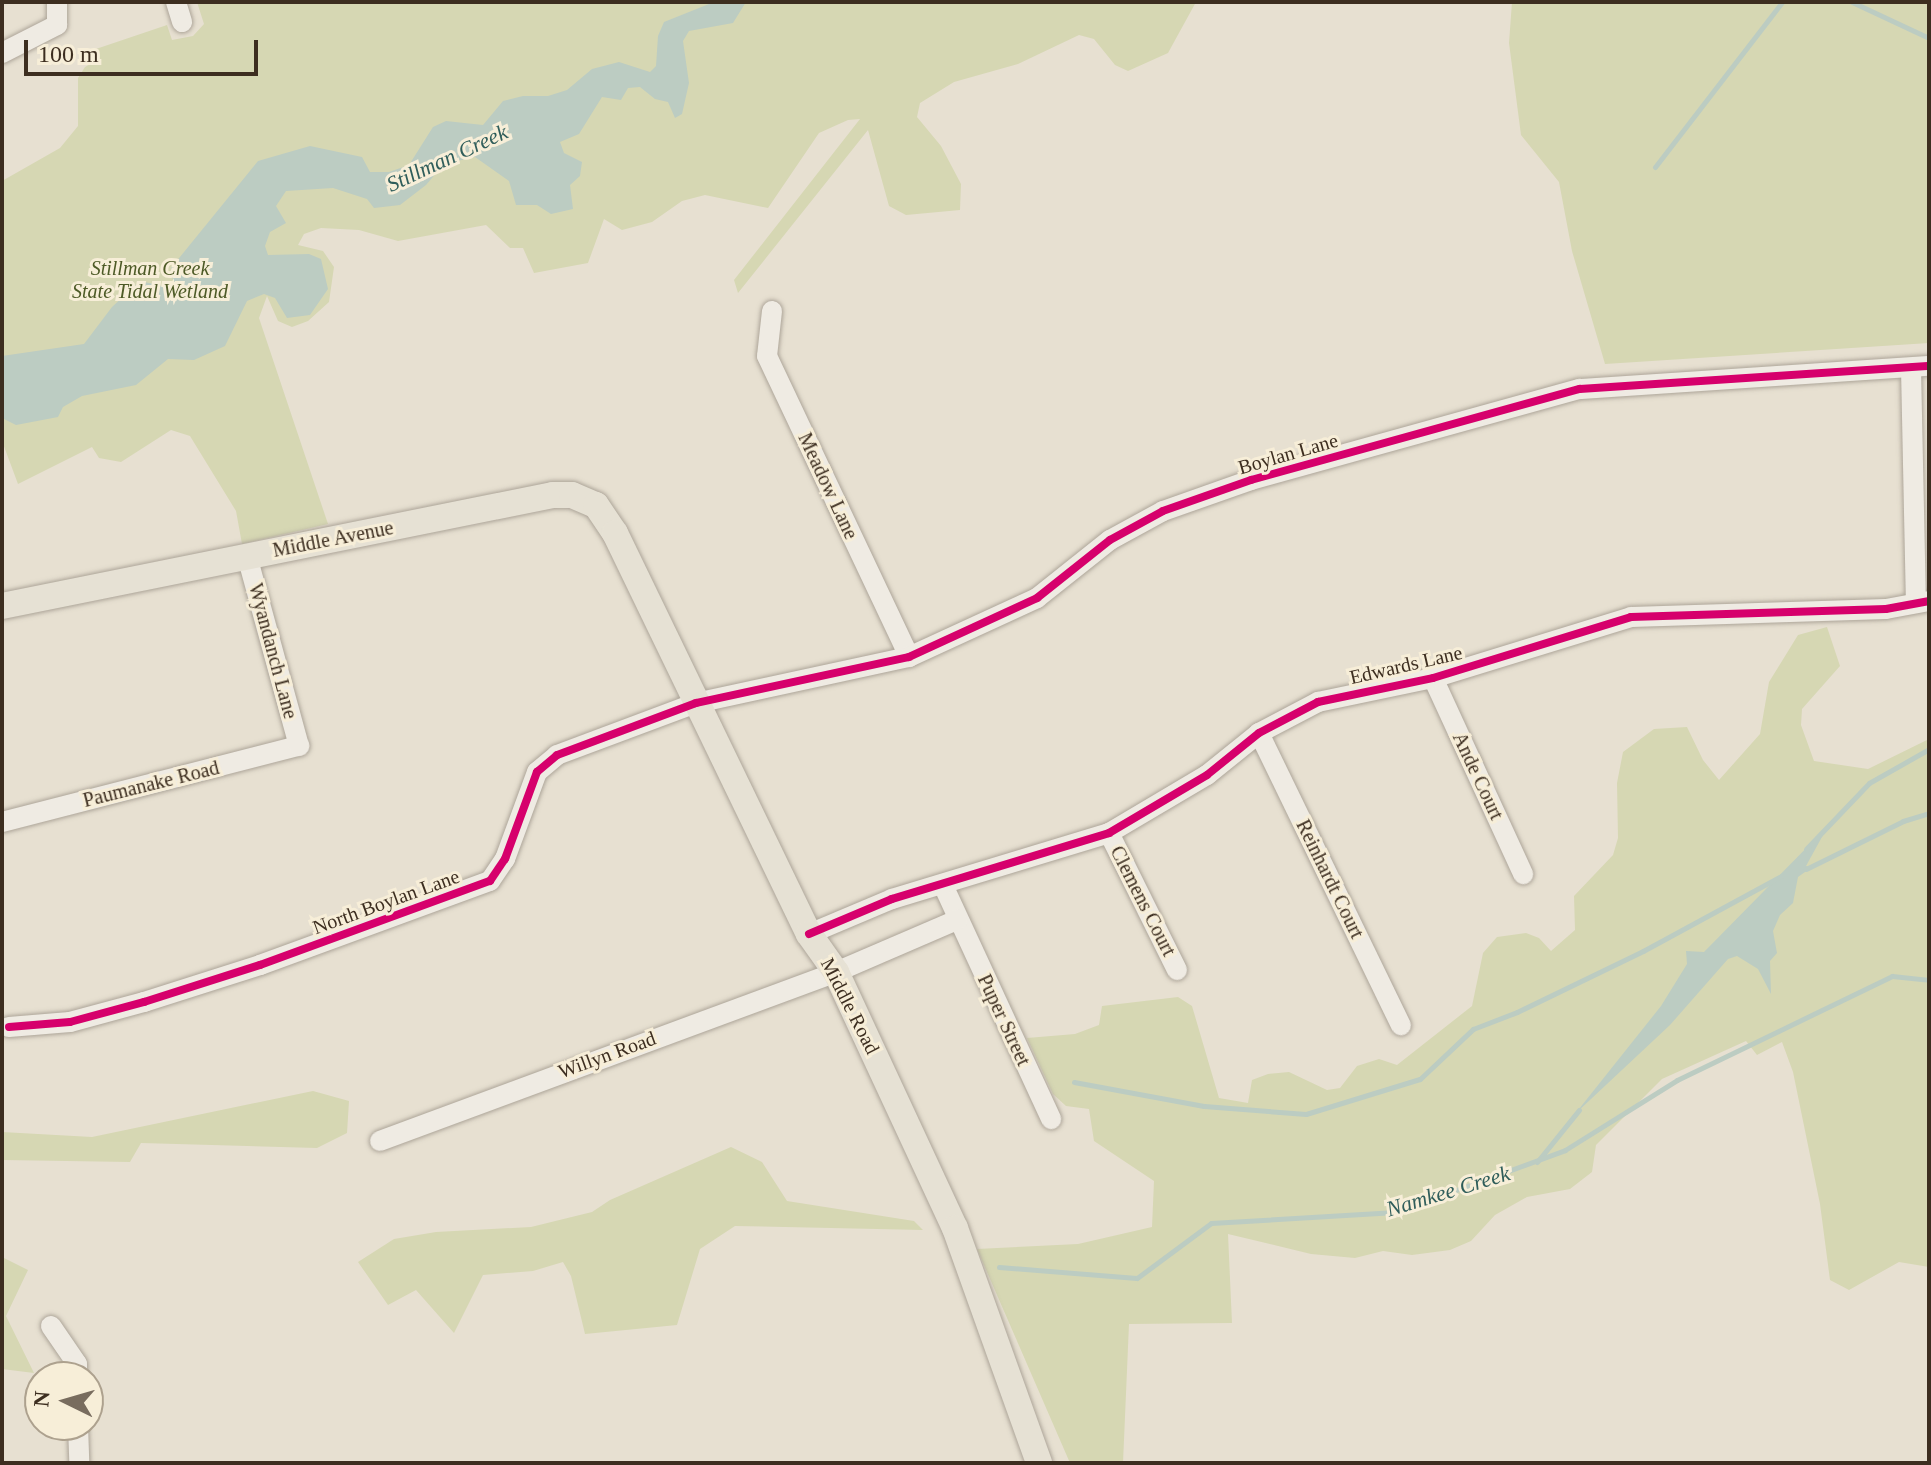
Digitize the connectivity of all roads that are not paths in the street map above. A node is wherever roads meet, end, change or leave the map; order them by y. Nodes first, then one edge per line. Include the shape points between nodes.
1 (57, 2) edge
2 (2, 53) edge
3 (772, 311) dead end
4 (1920, 367) edge
5 (247, 556) junction
6 (629, 564) joint
7 (1922, 601) edge
8 (2, 606) edge
9 (909, 657) junction
10 (1433, 678) junction
11 (696, 703) junction
12 (1259, 733) junction
13 (299, 746) joint
14 (2, 822) edge
15 (1109, 833) junction
16 (1523, 874) dead end
17 (943, 885) junction
18 (957, 920) junction
19 (809, 934) junction
20 (1177, 970) dead end
21 (836, 972) junction
22 (1401, 1025) dead end
23 (9, 1027) dead end
24 (1051, 1119) dead end
25 (380, 1141) dead end
26 (51, 1326) dead end
27 (75, 1361) edge
28 (78, 1441) edge
29 (79, 1463) edge
30 (1039, 1463) edge

1 - 2 street via 57,25
3 - 9 street, Meadow Lane via 767,356
4 - 7 street
4 - 9 street, Boylan Lane via 1580,389 1251,480 1163,511 1110,540 1037,598
5 - 6 main road, Middle Avenue via 572,495 596,505
5 - 8 main road, Middle Avenue
5 - 13 street, Wyandanch Lane
6 - 11 main road, Middle Road
7 - 10 street, Edwards Lane via 1872,610 1631,617
9 - 11 street, Boylan Lane
10 - 12 street, Edwards Lane via 1318,702
10 - 16 street, Ande Court
11 - 19 main road, Middle Road
11 - 23 street, North Boylan Lane via 557,755 537,772 505,859 490,881 144,1002 70,1022
12 - 15 street, Edwards Lane via 1207,775
12 - 22 street, Reinhardt Court
13 - 14 street, Paumanake Road
15 - 17 street, Edwards Lane
15 - 20 street, Clemens Court
17 - 18 street
17 - 19 street, Edwards Lane via 892,899
18 - 21 street, Willyn Road
18 - 24 street, Puper Street
19 - 21 main road, Middle Road
21 - 25 street, Willyn Road
21 - 30 main road, Middle Road via 955,1228
26 - 27 street
28 - 29 street

